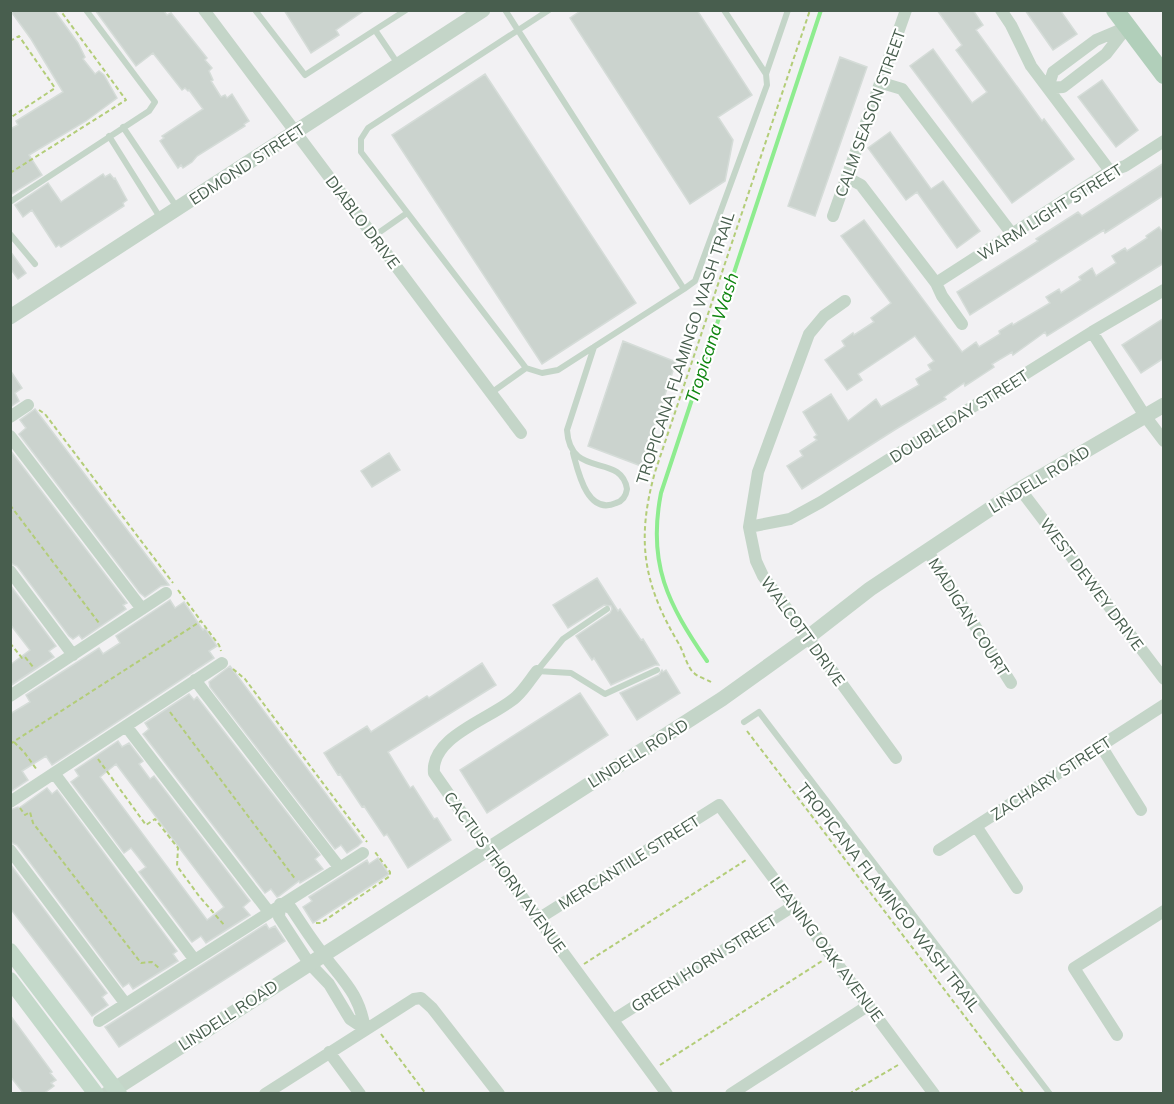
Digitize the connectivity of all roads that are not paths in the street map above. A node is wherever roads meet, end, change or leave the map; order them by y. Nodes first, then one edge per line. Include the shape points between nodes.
1 (86, 10) edge
2 (204, 10) edge
3 (255, 10) edge
4 (406, 10) edge
5 (483, 10) edge
6 (505, 10) edge
7 (549, 10) edge
8 (724, 10) edge
9 (788, 10) edge
10 (906, 10) edge
11 (1001, 10) edge
12 (1115, 10) edge
13 (1127, 27) junction
14 (375, 30) junction
15 (517, 31) junction
16 (399, 65) junction
17 (766, 74) junction
18 (1164, 75) edge
19 (882, 82) junction
20 (1048, 88) junction
21 (123, 126) junction
22 (295, 131) junction
23 (109, 136) junction
24 (1164, 141) edge
25 (1110, 171) junction
26 (848, 178) junction
27 (10, 202) edge
28 (178, 209) junction
29 (407, 213) junction
30 (833, 216) dead end
31 (162, 220) junction
32 (10, 234) edge
33 (1012, 234) junction
34 (374, 236) junction
35 (35, 264) dead end
36 (936, 283) junction
37 (684, 290) junction
38 (1164, 290) edge
39 (845, 301) dead end
40 (10, 317) edge
41 (962, 324) dead end
42 (1092, 332) junction
43 (594, 347) junction
44 (526, 368) junction
45 (491, 393) junction
46 (28, 405) road end
47 (1164, 405) edge
48 (1145, 416) junction
49 (10, 417) edge
50 (521, 434) dead end
51 (10, 435) edge
52 (1164, 441) edge
53 (573, 453) junction
54 (1020, 489) junction
55 (748, 527) junction
56 (927, 550) junction
57 (10, 571) edge
58 (166, 593) dead end
59 (142, 609) junction
60 (607, 609) dead end
61 (807, 638) junction
62 (73, 655) junction
63 (224, 661) road end
64 (657, 670) dead end
65 (537, 671) junction
66 (1164, 679) edge
67 (195, 680) junction
68 (1011, 683) dead end
69 (10, 696) edge
70 (1164, 705) edge
71 (744, 722) dead end
72 (126, 726) junction
73 (1101, 746) junction
74 (896, 758) dead end
75 (54, 773) junction
76 (12, 801) edge
77 (719, 805) joint
78 (1141, 810) dead end
79 (976, 826) junction
80 (487, 849) junction
81 (10, 850) edge
82 (939, 850) dead end
83 (365, 851) road end
84 (339, 867) junction
85 (1017, 888) dead end
86 (280, 904) junction
87 (795, 905) junction
88 (1164, 911) edge
89 (269, 912) junction
90 (538, 919) junction
91 (10, 950) edge
92 (323, 954) junction
93 (194, 959) junction
94 (309, 963) junction
95 (10, 980) edge
96 (125, 1003) junction
97 (869, 1005) junction
98 (613, 1020) junction
99 (99, 1021) dead end
100 (369, 1027) junction
101 (1117, 1035) dead end
102 (329, 1052) junction
103 (113, 1092) edge
104 (96, 1094) edge
105 (265, 1094) edge
106 (360, 1094) edge
107 (500, 1094) edge
108 (667, 1094) edge
109 (731, 1094) edge
110 (934, 1094) edge
111 (1050, 1094) edge

1 - 21 lane via 155,102 149,111
2 - 22 street, DIABLO DRIVE
3 - 14 lane via 305,75
4 - 14 lane
5 - 16 street, EDMOND STREET
6 - 15 lane
7 - 15 lane
8 - 17 lane
9 - 17 lane
10 - 19 street, CALM SEASON STREET
11 - 20 street via 1031,66
12 - 13 main road
13 - 18 main road
13 - 20 street via 1106,54 1063,87
13 - 20 street via 1096,40 1053,72
14 - 16 lane
15 - 29 lane via 368,128 361,139 361,152
15 - 37 lane
16 - 22 street, EDMOND STREET
17 - 37 lane via 766,85 695,281
19 - 26 street, CALM SEASON STREET
19 - 33 street via 902,89
20 - 25 street
21 - 23 lane
21 - 28 lane
22 - 28 street, EDMOND STREET
22 - 34 street, DIABLO DRIVE
23 - 27 lane
23 - 31 lane
24 - 25 street, WARM LIGHT STREET
25 - 33 street, WARM LIGHT STREET
26 - 30 street, CALM SEASON STREET
26 - 36 street via 861,185
28 - 31 street, EDMOND STREET
29 - 34 lane
29 - 44 lane
31 - 40 street, EDMOND STREET
32 - 35 lane
33 - 36 street, WARM LIGHT STREET
34 - 45 street, DIABLO DRIVE
36 - 41 street
37 - 43 lane
38 - 42 street, DOUBLEDAY STREET
39 - 55 street, WALCOTT DRIVE via 824,315 808,333 758,472
42 - 48 street
42 - 55 street, DOUBLEDAY STREET via 821,502 790,519
43 - 44 lane via 558,370 542,373
43 - 53 lane via 567,430
44 - 45 lane
45 - 50 street, DIABLO DRIVE
46 - 49 street
47 - 48 street, LINDELL ROAD
48 - 52 street
48 - 54 street, LINDELL ROAD
51 - 59 street
53 - 53 lane via 621,476 627,489 621,501 603,504 587,492 580,482
54 - 56 street, LINDELL ROAD
54 - 66 street, WEST DEWEY DRIVE
55 - 61 street, WALCOTT DRIVE via 763,576
56 - 61 street, LINDELL ROAD
56 - 68 street, MADIGAN COURT
57 - 62 street
58 - 59 street
59 - 62 street
60 - 65 lane via 564,639
61 - 74 street, WALCOTT DRIVE
61 - 80 street, LINDELL ROAD via 694,717
62 - 69 street
63 - 67 street
64 - 65 lane via 605,694 571,673
65 - 80 street, CACTUS THORN AVENUE via 516,697 446,743 432,762 434,773
67 - 72 street
67 - 84 street
70 - 73 street, ZACHARY STREET
71 - 111 lane via 759,712
72 - 75 street
72 - 89 street
73 - 78 street
73 - 79 street, ZACHARY STREET
75 - 76 street
75 - 93 street
77 - 87 street, LEANING OAK AVENUE
77 - 90 street, MERCANTILE STREET
79 - 82 street, ZACHARY STREET
79 - 85 street
80 - 90 street, CACTUS THORN AVENUE
80 - 92 street, LINDELL ROAD
81 - 96 street
83 - 84 street
84 - 86 street
86 - 89 street
86 - 92 street via 291,908
86 - 94 street via 279,917
87 - 97 street, LEANING OAK AVENUE
87 - 98 street, GREEN HORN STREET
88 - 101 street via 1074,969
89 - 93 street
90 - 98 street, CACTUS THORN AVENUE
91 - 103 main road
92 - 94 street, LINDELL ROAD
92 - 100 street via 342,976
93 - 96 street
94 - 100 street via 329,984 350,1019
94 - 103 street, LINDELL ROAD
95 - 104 main road
96 - 99 street
97 - 109 street
97 - 110 street, LEANING OAK AVENUE
98 - 108 street, CACTUS THORN AVENUE
100 - 102 street
100 - 107 street via 421,998
102 - 105 street
102 - 106 street

